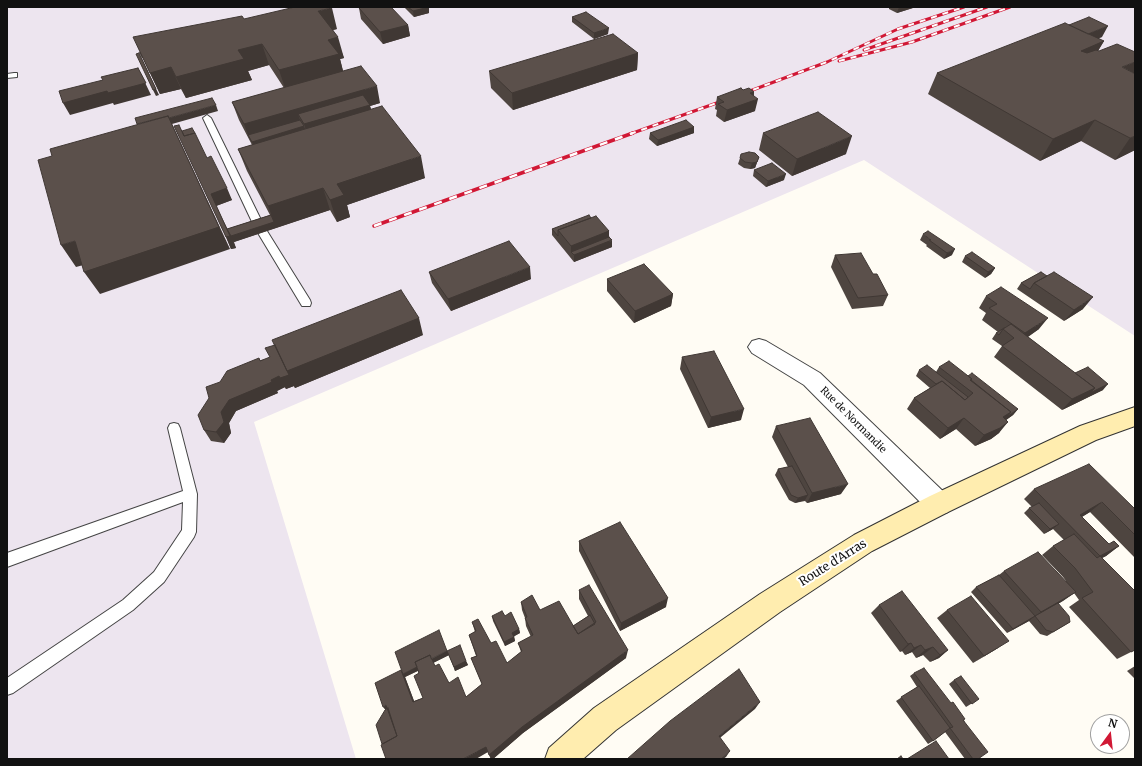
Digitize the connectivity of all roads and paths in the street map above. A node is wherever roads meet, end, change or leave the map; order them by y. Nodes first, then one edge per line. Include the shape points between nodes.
1 (207, 118) dead end
2 (306, 303) dead end
3 (758, 347) dead end
4 (1135, 416) edge
5 (174, 428) dead end
6 (190, 494) junction
7 (939, 504) junction
8 (7, 560) edge
9 (7, 687) edge
10 (560, 759) edge

1 - 2 lane via 261,229
3 - 7 street, Rue de Normandie via 812,378
4 - 7 main road, Route d'Arras via 1088,433
5 - 6 lane
6 - 8 lane
6 - 9 lane via 189,532 159,577 128,605
7 - 10 main road, Route d'Arras via 863,543 770,603 604,719

